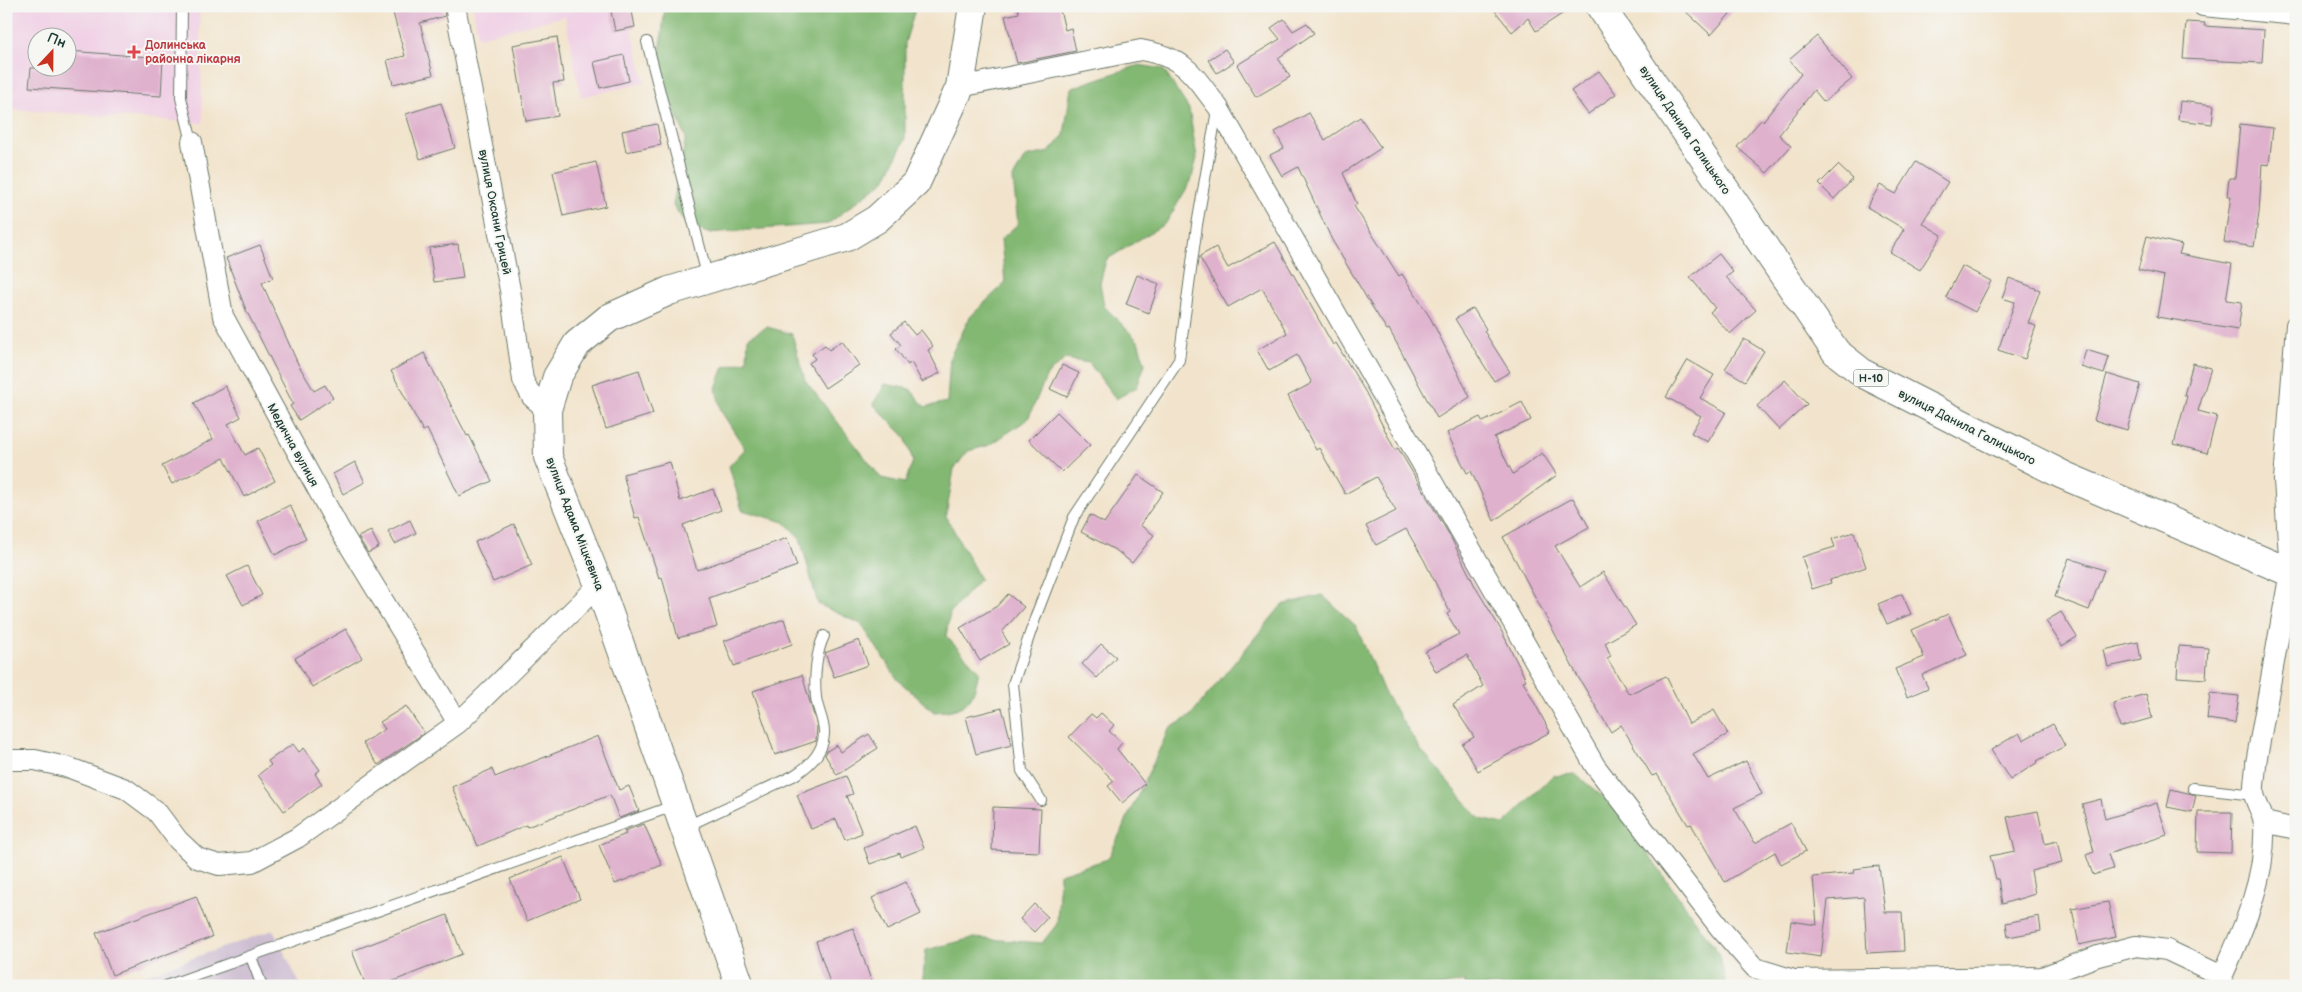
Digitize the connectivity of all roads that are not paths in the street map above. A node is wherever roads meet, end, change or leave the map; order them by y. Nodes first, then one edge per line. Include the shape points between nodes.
1 (182, 6) edge
2 (456, 6) edge
3 (973, 6) edge
4 (1600, 6) edge
5 (2203, 6) edge
6 (2296, 15) edge
7 (646, 42) dead end
8 (960, 87) junction
9 (1218, 107) junction
10 (192, 142) joint
11 (708, 279) junction
12 (2296, 325) edge
13 (2294, 385) edge
14 (547, 410) junction
15 (2293, 574) edge
16 (599, 585) junction
17 (824, 636) dead end
18 (458, 723) junction
19 (6, 760) edge
20 (2193, 788) dead end
21 (2254, 794) junction
22 (1041, 800) dead end
23 (681, 816) junction
24 (2264, 822) junction
25 (2296, 829) edge
26 (251, 957) junction
27 (2220, 981) edge
28 (166, 986) edge
29 (262, 986) edge
30 (740, 986) edge

1 - 10 lane via 181,98
2 - 14 street, вулиця Оксани Грицей via 510,290 523,380 532,398
3 - 8 street, вулиця Адама Міцкевича
4 - 15 street, вулиця Данила Галицького / Н-10 via 1836,352 1864,374 2063,475
5 - 6 street
7 - 11 lane
8 - 9 street via 1141,50 1164,54 1188,68
8 - 11 street, вулиця Адама Міцкевича via 916,184 877,219 847,237
9 - 22 lane via 1197,225 1180,360 1074,517 1013,684 1022,772
9 - 27 street via 1595,766 1720,928 1755,968 1794,980 2042,977 2136,946 2168,950
10 - 18 street, Медична вулиця via 223,316 340,530
11 - 14 street, вулиця Адама Міцкевича via 669,291 609,318 577,344 557,377
12 - 13 street
13 - 15 street via 2284,480
14 - 16 street, вулиця Адама Міцкевича via 548,457
15 - 21 street via 2256,763
16 - 18 street
16 - 23 street, вулиця Адама Міцкевича
17 - 23 lane via 819,646 816,696 824,734 816,757 808,767 793,776
18 - 19 street via 297,838 252,862 219,865 197,858 156,812 126,789 70,768 35,760
20 - 21 lane
21 - 24 street
23 - 26 lane
23 - 30 street, вулиця Адама Міцкевича
24 - 25 street
24 - 27 street via 2263,849 2255,891
26 - 28 lane
26 - 29 lane

